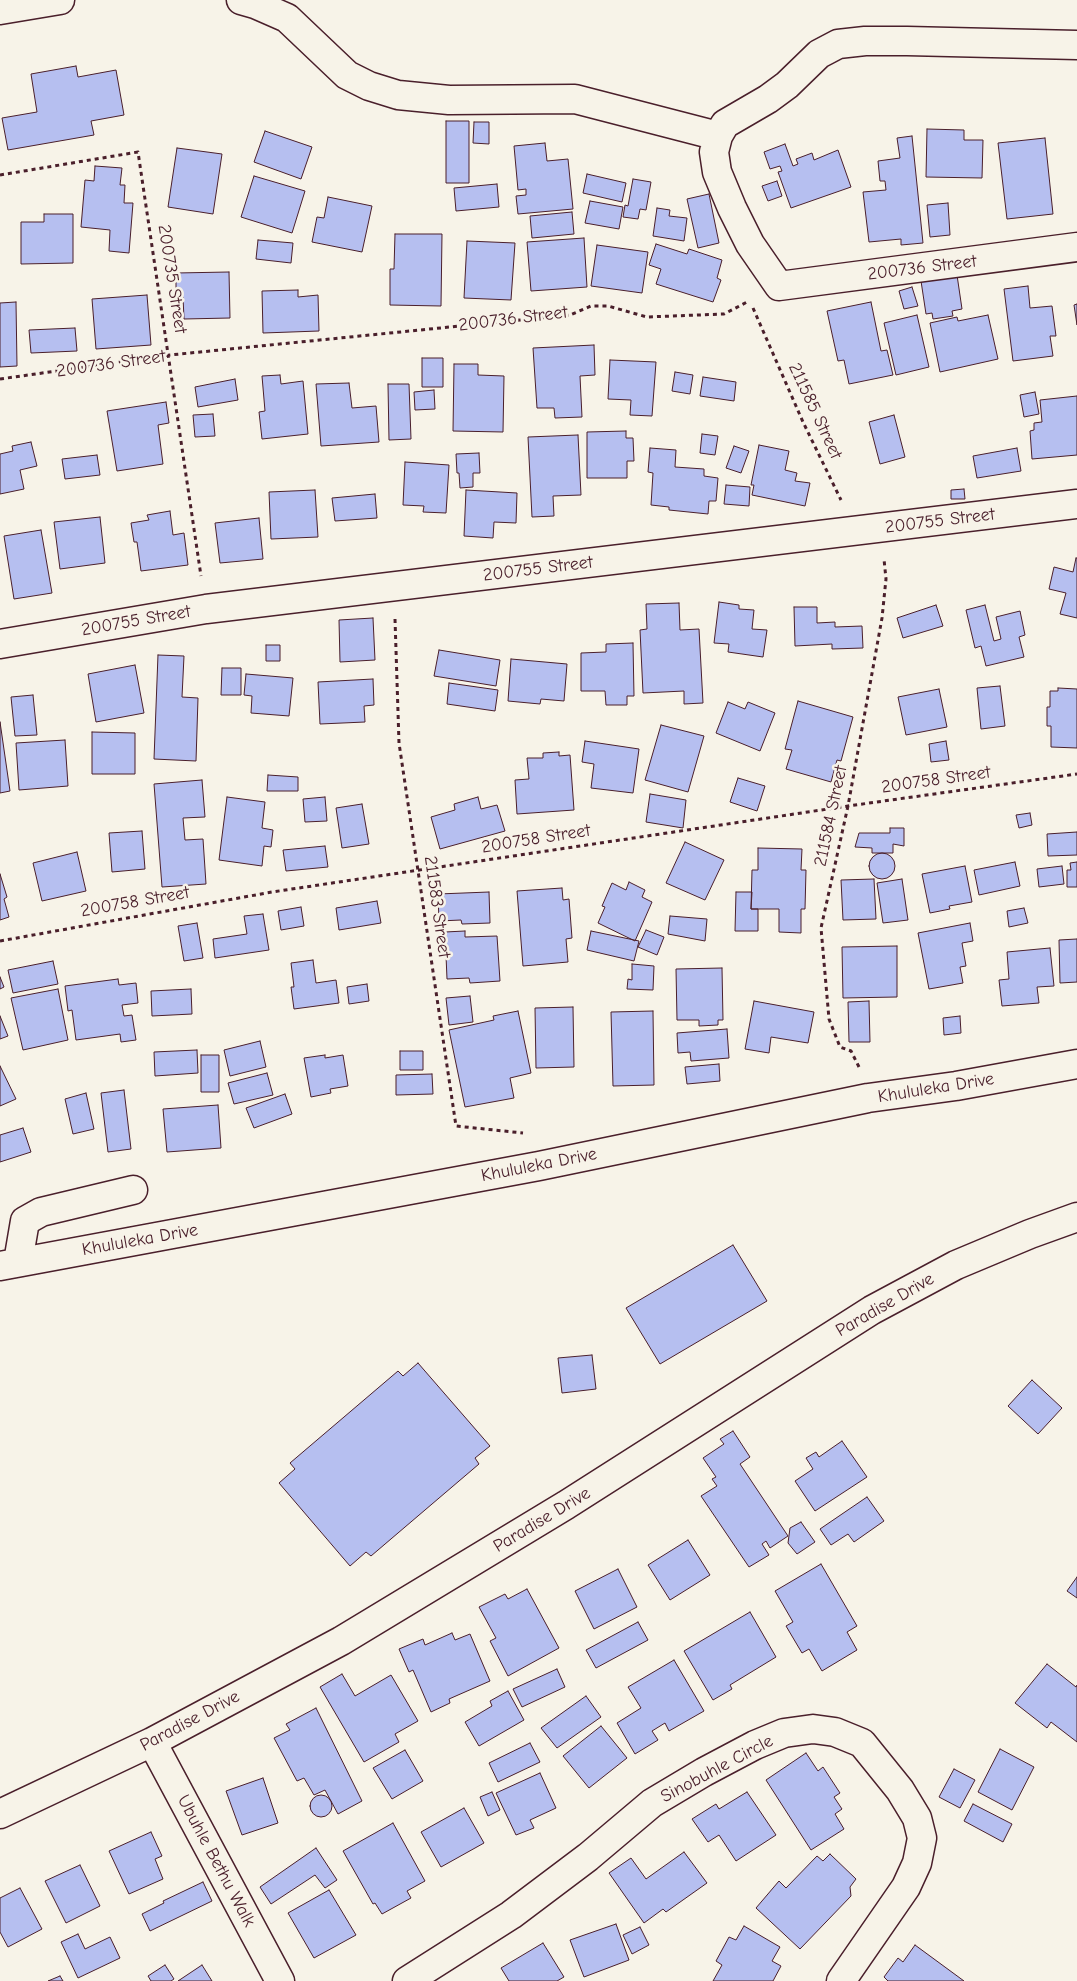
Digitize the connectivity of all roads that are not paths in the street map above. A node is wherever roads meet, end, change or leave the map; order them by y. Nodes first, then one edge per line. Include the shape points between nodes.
1 (60, 0) edge
2 (241, 0) edge
3 (0, 10) edge
4 (1077, 45) edge
5 (718, 136) junction
6 (1077, 247) edge
7 (1077, 504) edge
8 (0, 644) edge
9 (1077, 1064) edge
10 (133, 1190) dead end
11 (1077, 1217) edge
12 (9, 1264) edge
13 (152, 1742) junction
14 (0, 1814) edge
15 (280, 1981) edge
16 (407, 1981) edge
17 (841, 1981) edge

1 - 3 street
2 - 5 street via 287,18 347,75 368,86 398,95 449,100 575,99
4 - 5 street via 907,41 838,44 819,54 774,95 725,124
5 - 6 street, 200736 Street via 714,152 717,172 750,244 779,286
7 - 8 street, 200755 Street via 206,608
9 - 12 street, Khululeka Drive via 868,1098 539,1166
10 - 12 street via 41,1212 25,1221
11 - 13 street, Paradise Drive via 956,1265 872,1310 566,1505 349,1636
13 - 14 street, Paradise Drive
13 - 15 street, Ubuhle Bethu Walk
16 - 17 street, Sinobuhle Circle via 512,1915 652,1803 755,1745 784,1733 813,1729 835,1732 862,1744 900,1790 917,1818 922,1838 917,1863 906,1887

